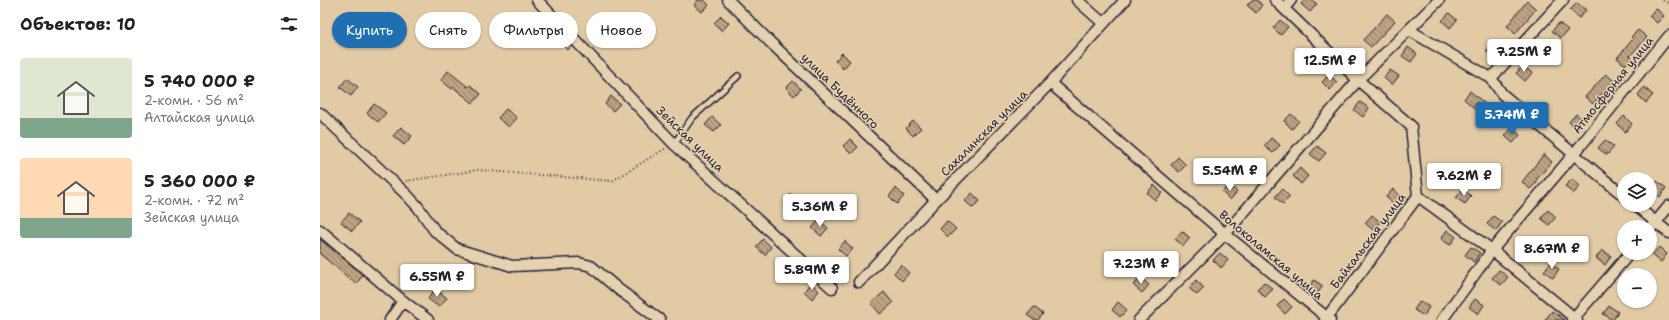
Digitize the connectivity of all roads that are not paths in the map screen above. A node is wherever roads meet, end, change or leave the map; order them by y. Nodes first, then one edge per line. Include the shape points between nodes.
1 (537, 0) edge
2 (728, 0) edge
3 (1077, 0) edge
4 (1125, 0) edge
5 (1275, 0) edge
6 (1439, 0) edge
7 (1563, 0) edge
8 (1288, 4) edge
9 (1103, 24) junction
10 (1409, 30) junction
11 (1669, 36) edge
12 (738, 76) dead end
13 (1491, 78) junction
14 (1358, 80) junction
15 (1050, 83) junction
16 (320, 113) edge
17 (674, 144) junction
18 (1574, 154) junction
19 (1617, 190) edge
20 (1418, 196) junction
21 (936, 200) junction
22 (1669, 206) edge
23 (1641, 212) edge
24 (1648, 220) edge
25 (1657, 221) edge
26 (1657, 228) edge
27 (320, 230) edge
28 (1669, 233) edge
29 (1225, 234) junction
30 (1492, 250) junction
31 (1624, 260) edge
32 (860, 282) dead end
33 (832, 288) dead end
34 (403, 301) junction
35 (1327, 319) edge
36 (1574, 319) edge
37 (390, 320) edge
38 (428, 320) edge
39 (660, 320) edge
40 (1140, 320) edge
41 (1442, 320) edge

1 - 17 street, Зейская улица
2 - 21 street, улица Будённого
3 - 9 street
4 - 9 street, Сахалинская улица
5 - 8 street
6 - 10 street
7 - 13 street
8 - 14 street
9 - 15 street, Сахалинская улица
10 - 13 street
10 - 14 street
11 - 18 street, Атмосферная улица
12 - 17 lane via 692,118
13 - 18 street via 1502,94
14 - 20 street via 1411,126
14 - 29 street
15 - 21 street, Сахалинская улица
15 - 29 street, Волоколамская улица
16 - 39 street via 395,183 418,207 435,231 457,248 512,266 579,263 591,266 618,290
17 - 33 street, Зейская улица
18 - 19 street
18 - 30 street, Атмосферная улица
20 - 30 street
20 - 35 street, Байкальская улица
21 - 32 street, Сахалинская улица
22 - 25 street
23 - 24 street
26 - 28 street
27 - 34 street
29 - 35 street, Волоколамская улица
29 - 40 street
30 - 36 street
30 - 41 street, Атмосферная улица
31 - 36 street
34 - 37 street
34 - 38 street

